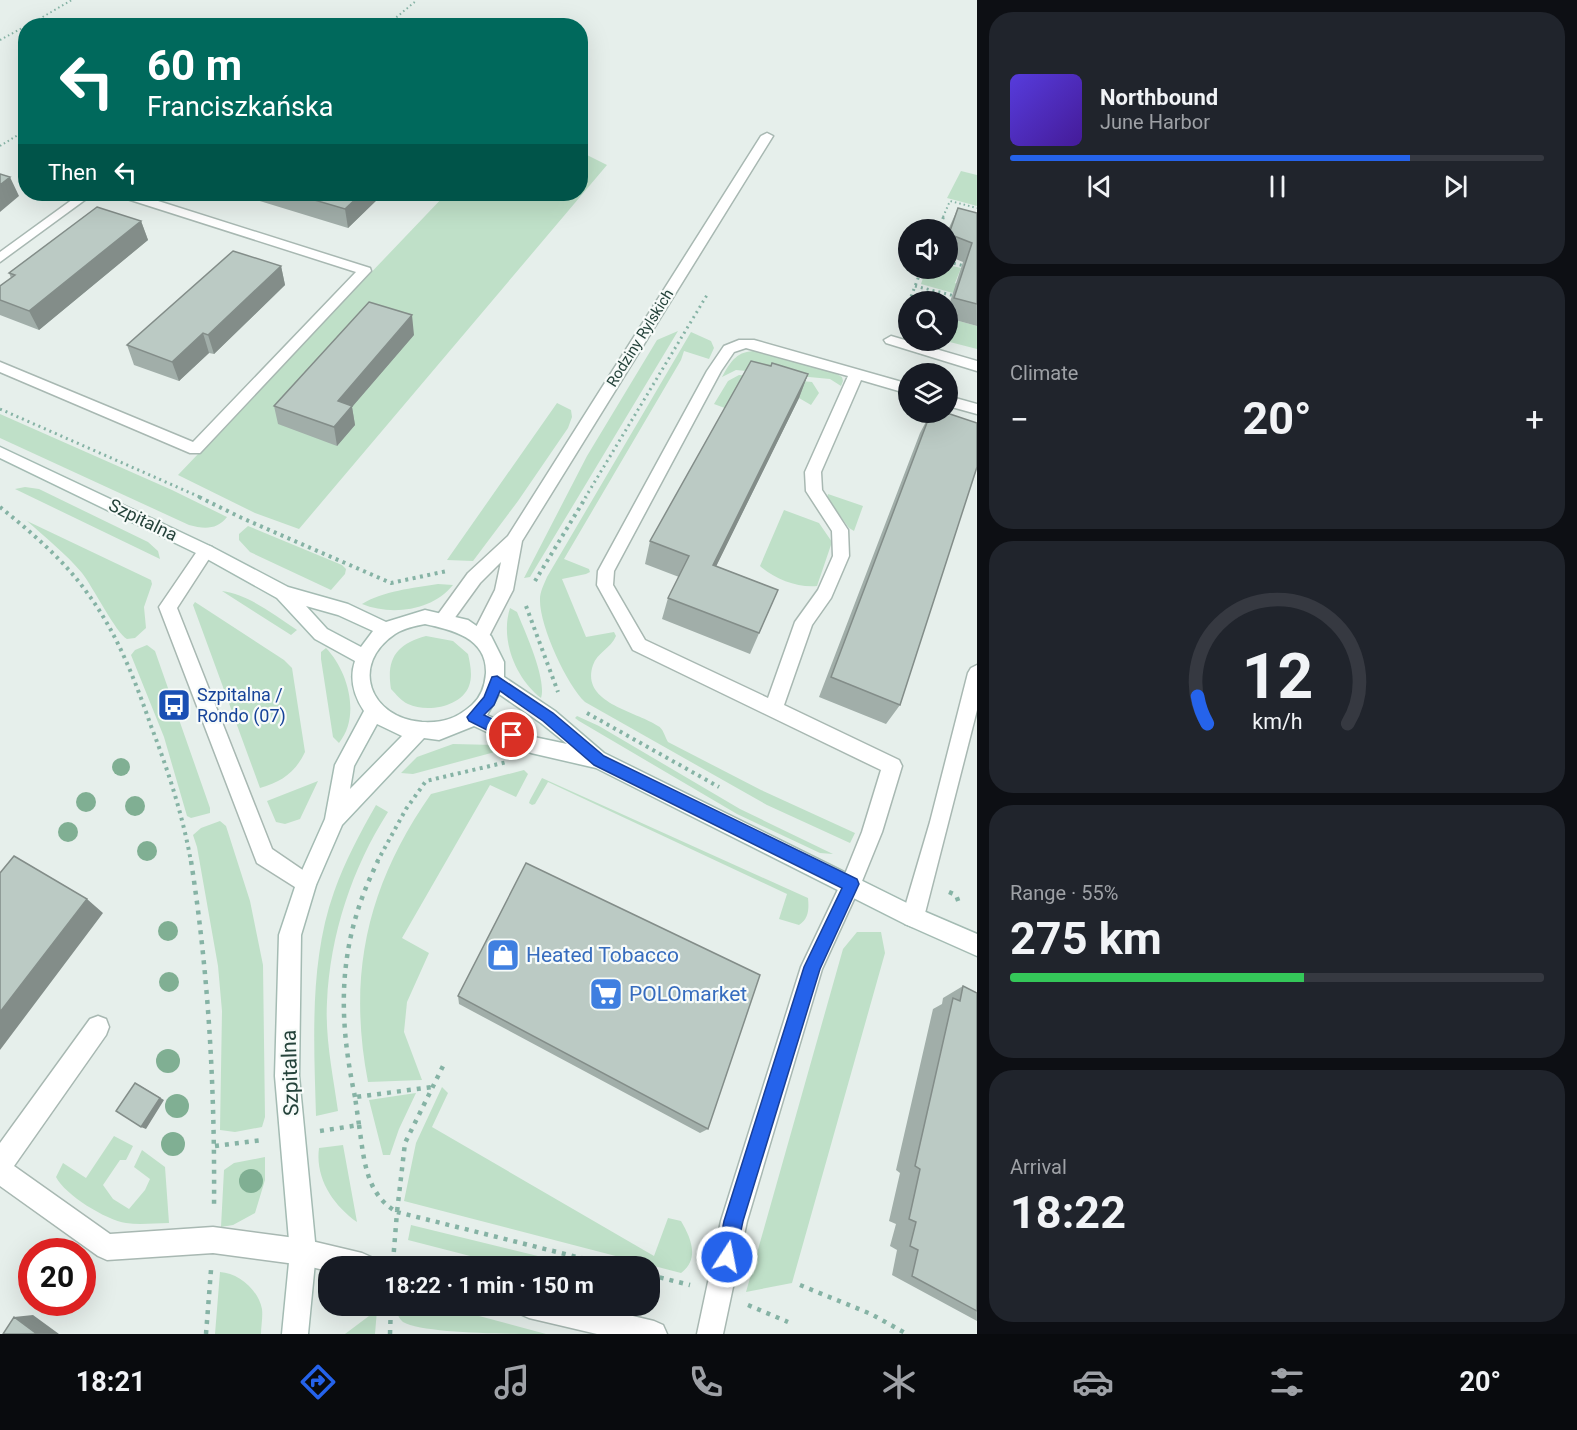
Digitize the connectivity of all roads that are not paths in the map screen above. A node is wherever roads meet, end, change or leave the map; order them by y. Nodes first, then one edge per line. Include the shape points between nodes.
1 (767, 136) dead end
2 (77, 201) edge
3 (147, 201) edge
4 (0, 258) edge
5 (891, 340) dead end
6 (977, 366) edge
7 (0, 367) edge
8 (857, 373) junction
9 (898, 386) edge
10 (958, 403) edge
11 (977, 409) edge
12 (0, 452) edge
13 (513, 540) junction
14 (206, 551) junction
15 (283, 593) junction
16 (445, 618) junction
17 (387, 630) junction
18 (481, 635) junction
19 (364, 657) junction
20 (977, 673) edge
21 (497, 681) junction
22 (773, 709) junction
23 (374, 711) junction
24 (474, 717) junction
25 (418, 732) junction
26 (599, 760) junction
27 (335, 819) junction
28 (306, 884) junction
29 (851, 884) junction
30 (913, 917) junction
31 (977, 945) edge
32 (98, 1027) dead end
33 (0, 1164) edge
34 (0, 1171) edge
35 (303, 1252) junction
36 (320, 1256) edge
37 (576, 1316) edge
38 (295, 1334) edge
39 (654, 1334) edge
40 (711, 1334) edge

1 - 13 street, Rodziny Rylskich
2 - 4 street
3 - 7 street via 365,271 195,449
5 - 6 street
8 - 9 street
8 - 22 street via 813,472 814,491 840,530 841,556 825,593 804,622
8 - 22 street via 754,344 730,346 606,571 605,585 639,645
10 - 11 street
12 - 14 street, Szpitalna
13 - 16 street, Rodziny Rylskich via 474,578
13 - 18 street, Rodziny Rylskich via 504,591
14 - 15 street, Szpitalna
14 - 28 street via 168,607 264,856
15 - 17 street, Szpitalna via 342,609
15 - 19 street, Szpitalna via 321,634
16 - 17 street via 415,619
16 - 18 street via 465,624
17 - 19 street
18 - 21 street via 497,664
19 - 23 street via 360,676 363,694
20 - 30 street
21 - 24 street via 489,701
21 - 26 street
22 - 29 street via 892,765
23 - 25 street via 393,725
23 - 27 street, Szpitalna via 345,765
24 - 25 street via 438,732
24 - 26 street via 531,745
25 - 27 street, Szpitalna
26 - 29 street
27 - 28 street, Szpitalna
28 - 35 street, Szpitalna via 290,935 286,1076
29 - 30 street
29 - 40 street via 812,967 734,1221
30 - 31 street
32 - 33 street
34 - 35 street via 107,1247 213,1240
35 - 36 street
35 - 38 street, Szpitalna
37 - 39 street

